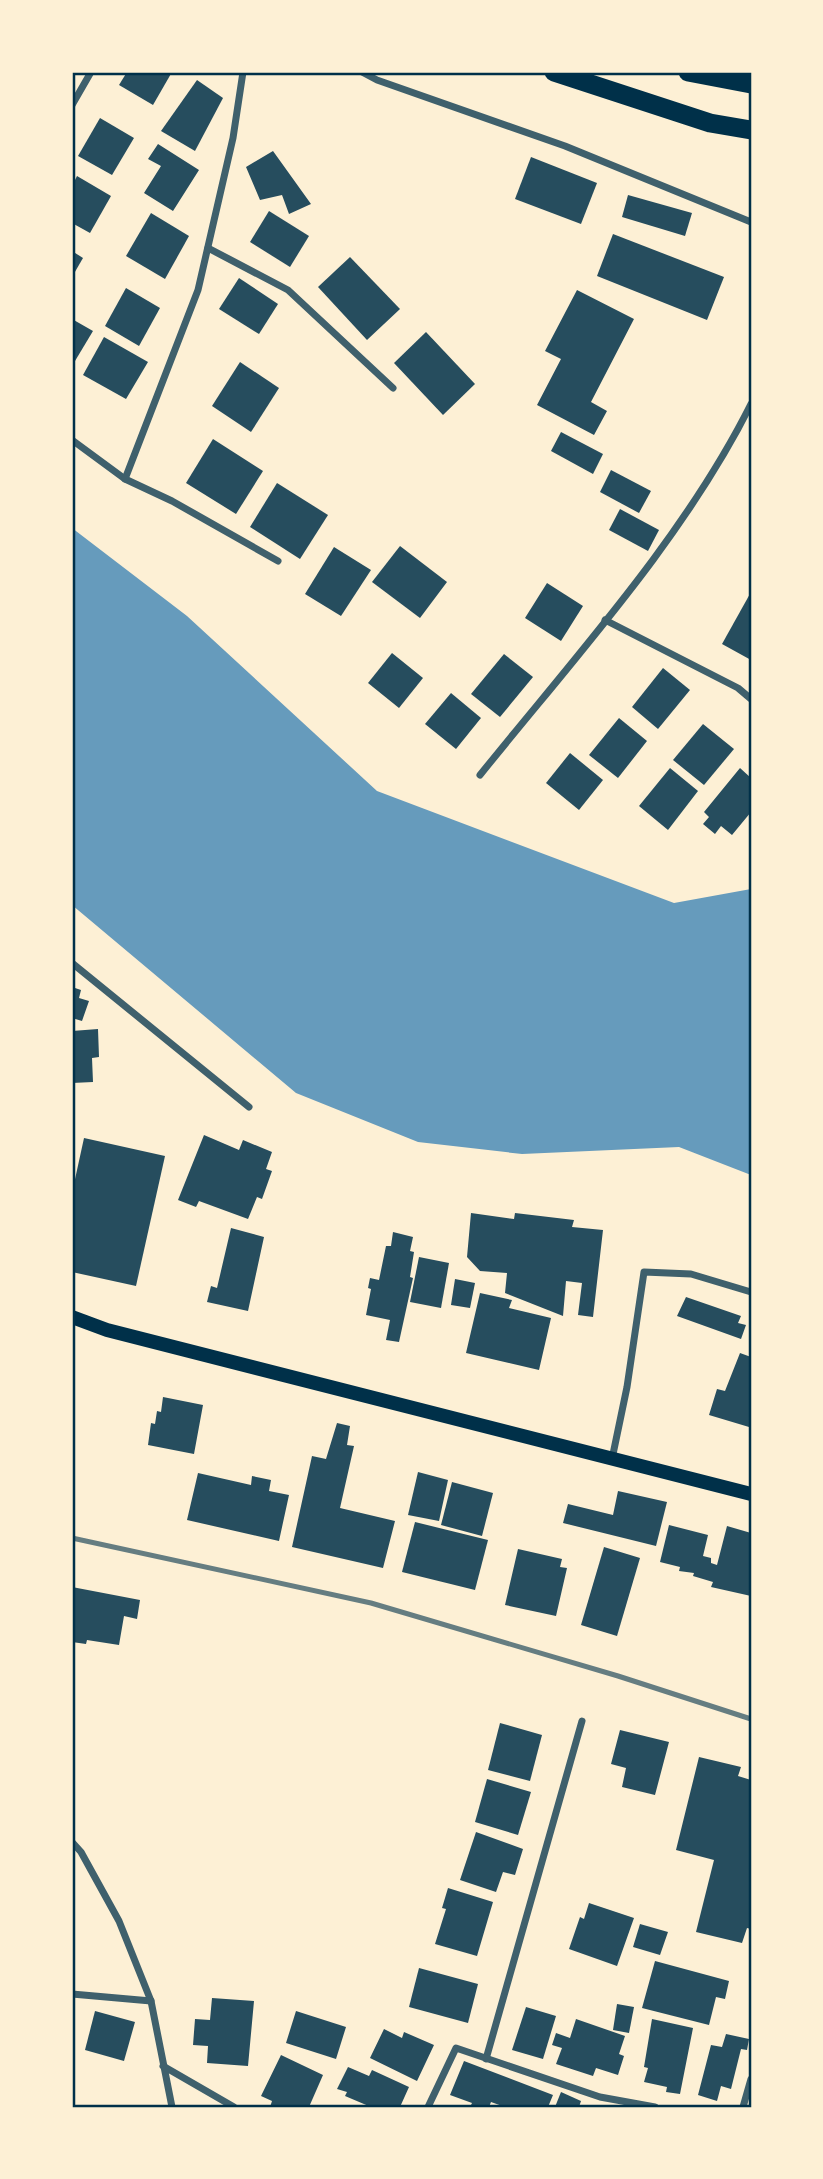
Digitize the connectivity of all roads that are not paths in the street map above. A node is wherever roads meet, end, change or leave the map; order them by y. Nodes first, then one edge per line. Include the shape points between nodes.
1 (91, 72) edge
2 (243, 72) edge
3 (362, 72) edge
4 (554, 72) edge
5 (688, 72) edge
6 (751, 84) edge
7 (72, 105) edge
8 (751, 130) edge
9 (751, 222) edge
10 (208, 248) junction
11 (393, 387) dead end
12 (751, 404) edge
13 (72, 440) edge
14 (125, 479) junction
15 (278, 561) dead end
16 (605, 620) junction
17 (751, 699) edge
18 (480, 775) dead end
19 (72, 963) edge
20 (248, 1107) dead end
21 (751, 1292) edge
22 (72, 1317) edge
23 (612, 1459) junction
24 (751, 1494) edge
25 (582, 1721) dead end
26 (72, 1842) edge
27 (72, 1994) edge
28 (150, 2001) junction
29 (486, 2059) junction
30 (163, 2066) junction
31 (751, 2079) edge
32 (172, 2107) edge
33 (234, 2107) edge
34 (428, 2107) edge
35 (655, 2107) edge
36 (743, 2107) edge

1 - 7 street
2 - 10 street
3 - 9 street via 565,146
4 - 8 highway via 710,123
5 - 6 highway
10 - 11 street via 288,290
10 - 14 street via 198,290
12 - 16 street via 729,448 669,537
13 - 14 street
14 - 15 street
16 - 17 street
16 - 18 street
19 - 20 street
21 - 23 street via 691,1274 644,1272
22 - 23 main road via 107,1331
23 - 24 main road
25 - 29 street
26 - 28 street via 119,1921
27 - 28 street
28 - 30 street
29 - 34 street via 456,2048
29 - 35 street via 600,2097
30 - 32 street
30 - 33 street
31 - 36 street

